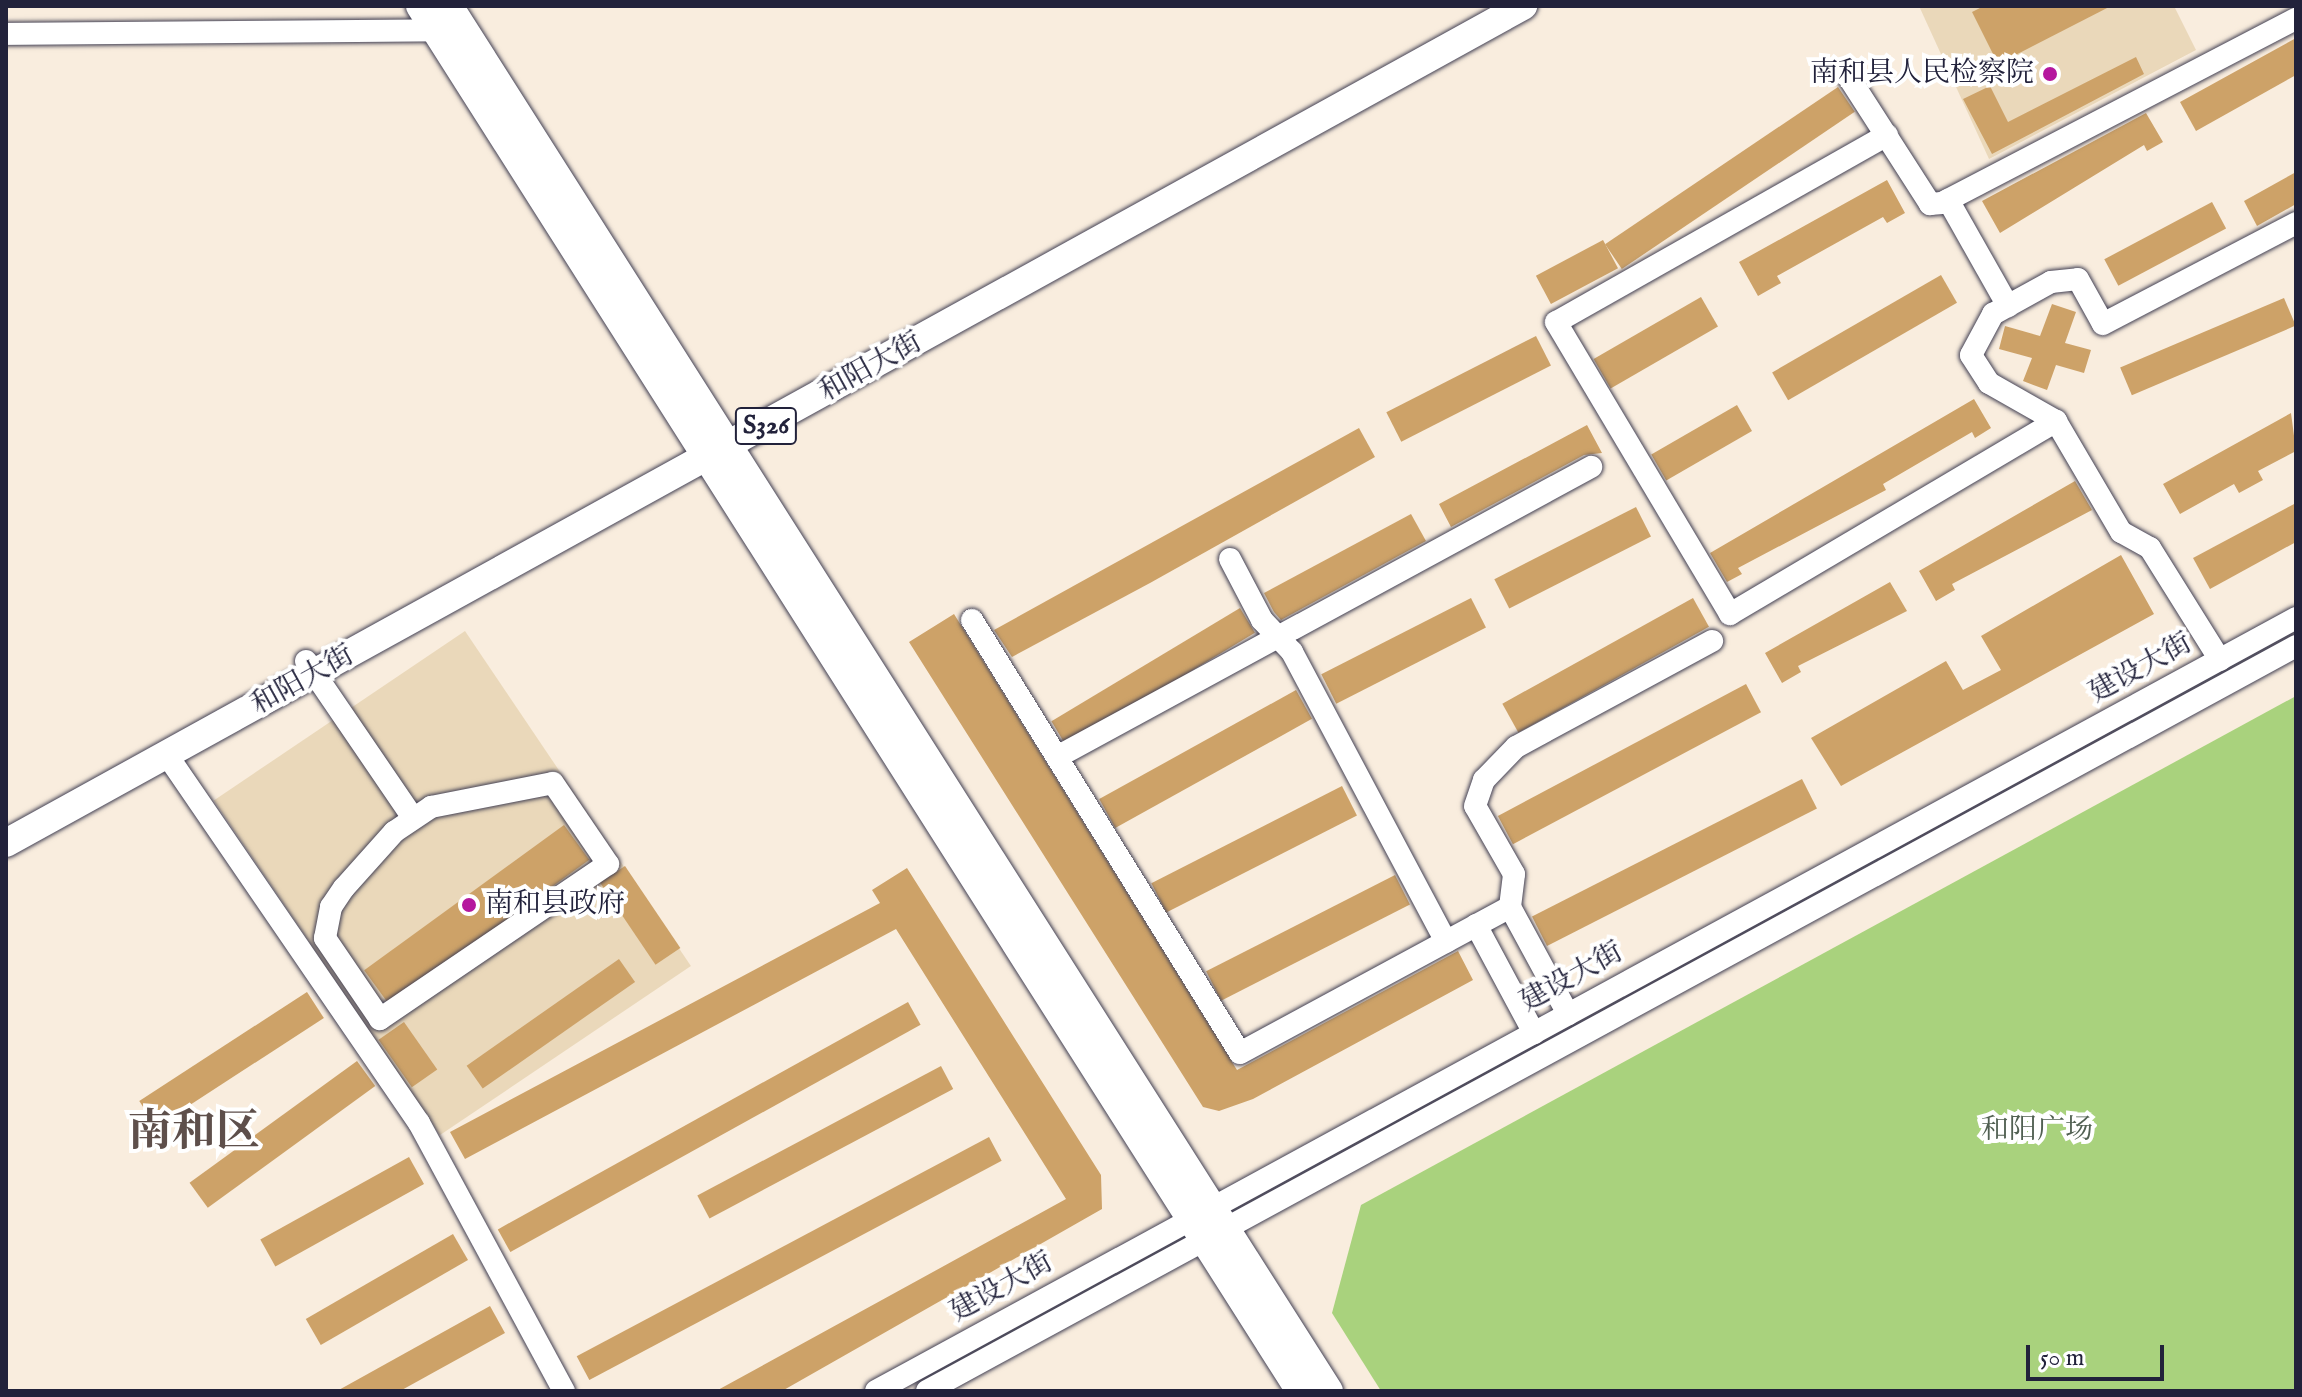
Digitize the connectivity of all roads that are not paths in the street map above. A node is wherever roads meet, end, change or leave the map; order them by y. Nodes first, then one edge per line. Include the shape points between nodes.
1 (420, 6) edge
2 (1490, 6) edge
3 (1523, 6) edge
4 (442, 18) edge
5 (2296, 19) edge
6 (6, 34) edge
7 (1846, 73) dead end
8 (1887, 135) junction
9 (1948, 200) junction
10 (2296, 223) edge
11 (2008, 306) junction
12 (2056, 421) junction
13 (714, 446) junction
14 (1591, 467) dead end
15 (1230, 559) dead end
16 (2296, 618) edge
17 (972, 620) dead end
18 (1279, 637) junction
19 (1712, 641) dead end
20 (2296, 646) edge
21 (2220, 660) junction
22 (310, 668) junction
23 (167, 755) junction
24 (1057, 757) junction
25 (413, 818) junction
26 (6, 825) edge
27 (6, 843) edge
28 (1510, 907) junction
29 (1476, 925) junction
30 (1446, 942) junction
31 (1568, 1014) junction
32 (1534, 1033) junction
33 (1208, 1224) junction
34 (564, 1391) edge
35 (876, 1391) edge
36 (927, 1391) edge
37 (1300, 1391) edge
38 (1329, 1391) edge

1 - 4 main road
2 - 13 main road, 和阳大街 / S326
3 - 13 main road, 和阳大街 / S326
4 - 6 street
4 - 13 main road
5 - 9 street
7 - 8 street
8 - 9 street via 1930,204
8 - 12 street via 1556,322 1730,614
9 - 11 street
10 - 11 street via 2103,324 2071,276
11 - 12 street via 1979,332 1973,364 1989,383
12 - 21 street via 2121,532 2150,548
13 - 22 main road, 和阳大街 / S326
13 - 33 main road
14 - 18 street
15 - 18 street via 1262,620
16 - 21 street, 建设大街
17 - 24 street
18 - 24 street
18 - 30 street
19 - 28 street via 1516,747 1484,780 1475,806 1514,874
20 - 33 street, 建设大街
21 - 31 street, 建设大街
22 - 23 main road, 和阳大街 / S326
22 - 25 street
22 - 26 main road, 和阳大街 / S326
23 - 27 main road, 和阳大街 / S326
23 - 34 street via 419,1123
24 - 30 street via 1240,1053
25 - 25 street via 360,868 326,924 325,938 380,1019 608,864 553,783 463,797
28 - 29 street
28 - 31 street
29 - 30 street
29 - 32 street
31 - 32 street, 建设大街
32 - 33 street, 建设大街
33 - 35 street, 建设大街
33 - 36 street, 建设大街
33 - 37 main road
33 - 38 main road

